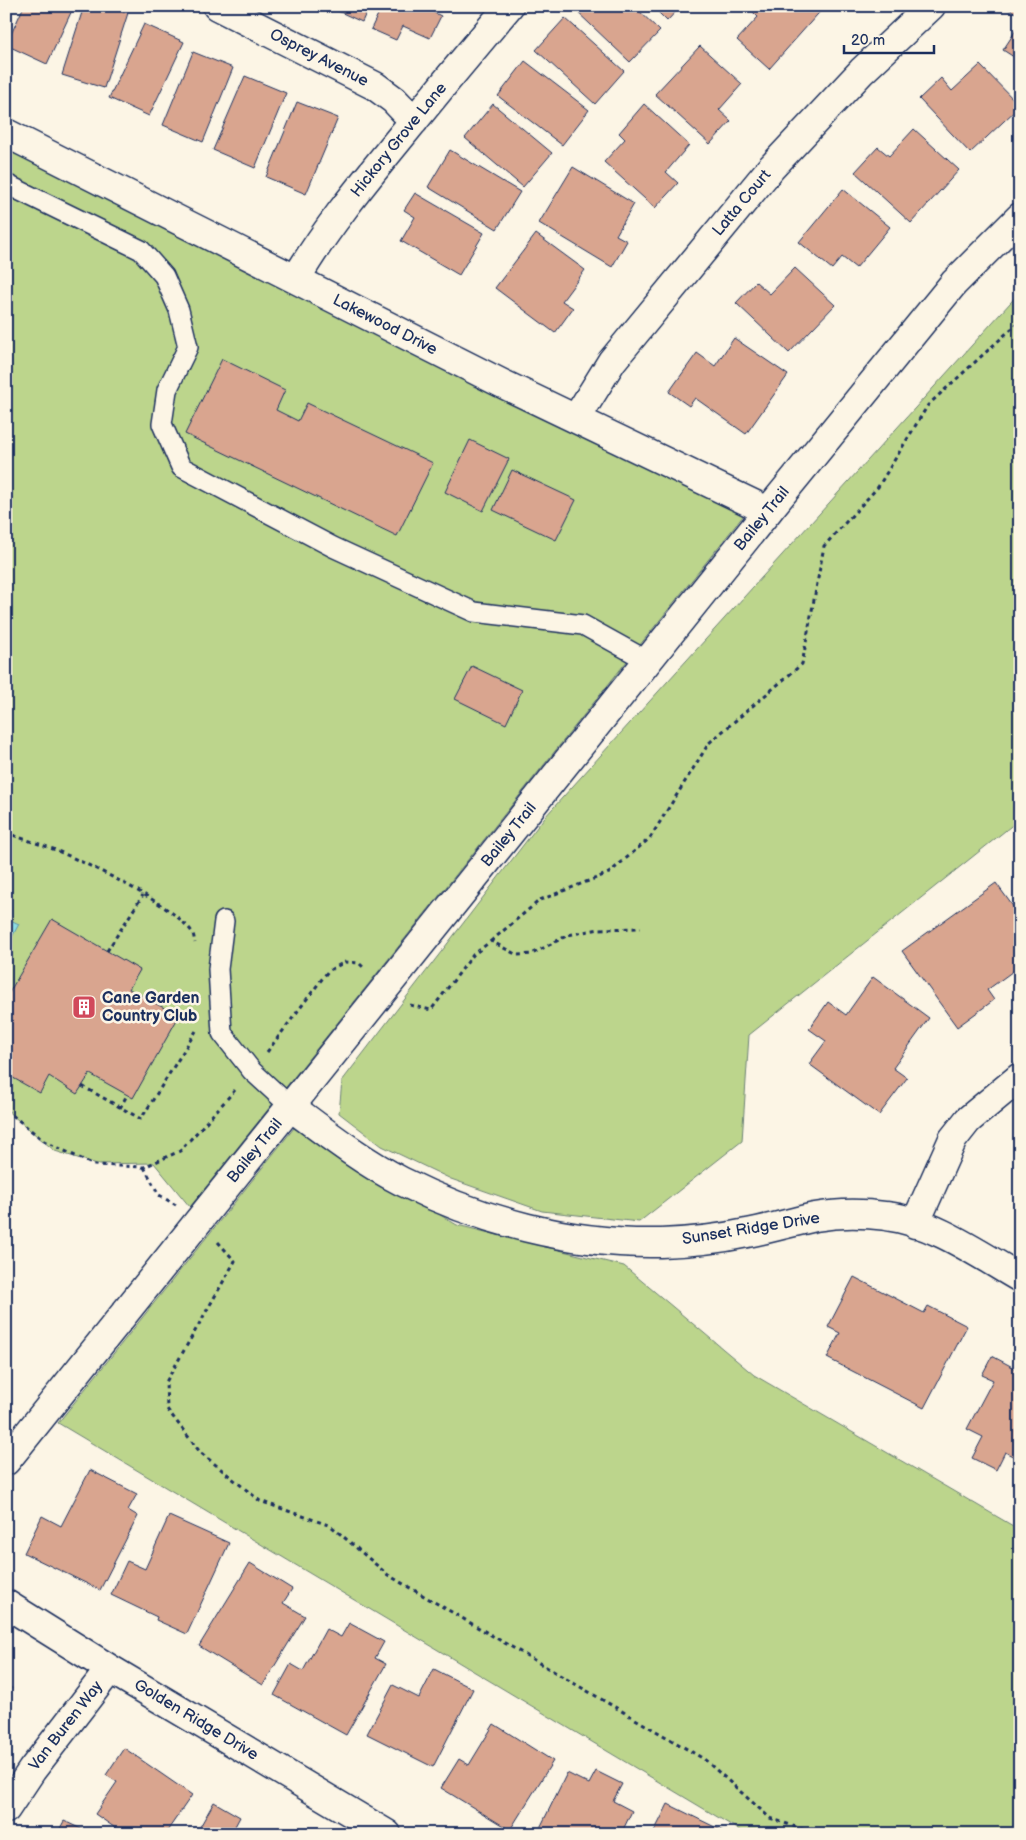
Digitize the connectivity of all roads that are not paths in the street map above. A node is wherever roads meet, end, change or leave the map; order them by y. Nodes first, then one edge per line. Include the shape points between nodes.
1 (217, 6) edge
2 (509, 6) edge
3 (931, 6) edge
4 (414, 121) junction
5 (6, 132) edge
6 (6, 184) edge
7 (1020, 217) edge
8 (296, 279) junction
9 (576, 419) junction
10 (768, 511) junction
11 (648, 662) junction
12 (224, 921) dead end
13 (1020, 1077) edge
14 (291, 1107) junction
15 (915, 1224) junction
16 (1020, 1278) edge
17 (6, 1461) edge
18 (6, 1604) edge
19 (110, 1668) junction
20 (6, 1809) edge
21 (387, 1834) edge

1 - 4 street, Osprey Avenue via 375,86
2 - 4 street, Hickory Grove Lane
3 - 9 street, Latta Court via 862,71 771,168 612,361
4 - 8 street, Hickory Grove Lane via 316,244
5 - 8 street, Lakewood Drive
6 - 11 lane via 140,250 164,276 179,310 188,347 167,390 162,424 181,468 333,547 474,612 583,625
7 - 10 street, Bailey Trail via 954,283
8 - 9 street, Lakewood Drive
9 - 10 street, Lakewood Drive
10 - 11 street, Bailey Trail
11 - 14 street, Bailey Trail
12 - 14 lane via 218,969 222,1033 252,1072
13 - 15 street via 968,1120 953,1139
14 - 15 street, Sunset Ridge Drive via 355,1153 400,1180 500,1221 560,1235 620,1243 662,1243 745,1234 816,1217 886,1216
14 - 17 street, Bailey Trail
15 - 16 street, Sunset Ridge Drive via 931,1229
18 - 19 street, Golden Ridge Drive
19 - 20 street, Van Buren Way
19 - 21 street, Golden Ridge Drive

